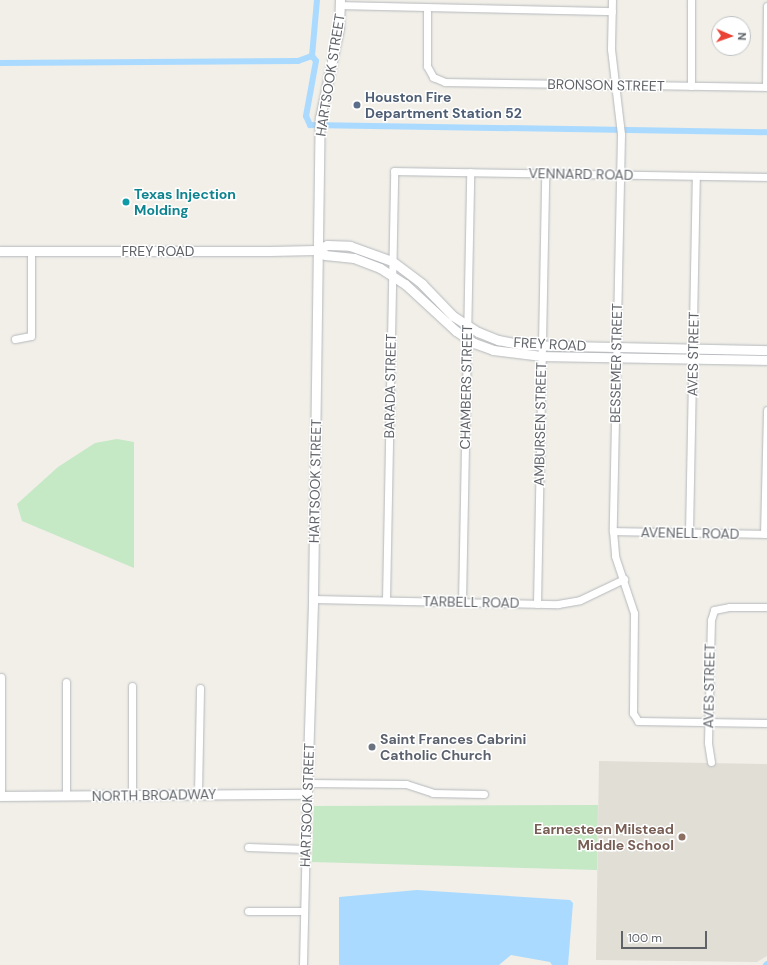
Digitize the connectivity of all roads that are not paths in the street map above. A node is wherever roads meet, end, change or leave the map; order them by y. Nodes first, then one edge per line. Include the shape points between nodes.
1 (612, 0) edge
2 (691, 0) edge
3 (340, 3) edge
4 (767, 6) edge
5 (427, 8) junction
6 (612, 11) junction
7 (616, 85) junction
8 (690, 86) junction
9 (766, 87) edge
10 (394, 171) joint
11 (470, 172) junction
12 (545, 173) junction
13 (620, 175) junction
14 (696, 176) junction
15 (767, 177) edge
16 (316, 250) junction
17 (0, 251) edge
18 (31, 251) junction
19 (392, 261) junction
20 (392, 275) junction
21 (467, 324) junction
22 (467, 338) junction
23 (15, 339) dead end
24 (542, 345) junction
25 (617, 347) junction
26 (693, 348) junction
27 (767, 350) edge
28 (542, 356) junction
29 (617, 357) junction
30 (692, 358) junction
31 (767, 360) edge
32 (767, 410) edge
33 (613, 531) junction
34 (689, 532) junction
35 (766, 534) edge
36 (624, 579) junction
37 (313, 599) junction
38 (386, 600) junction
39 (462, 602) junction
40 (536, 604) junction
41 (767, 607) edge
42 (1, 677) edge
43 (66, 682) dead end
44 (132, 686) dead end
45 (200, 688) dead end
46 (709, 722) junction
47 (767, 724) edge
48 (711, 762) dead end
49 (308, 783) junction
50 (132, 794) junction
51 (198, 794) junction
52 (307, 794) junction
53 (484, 794) dead end
54 (0, 796) edge
55 (66, 796) junction
56 (248, 846) dead end
57 (306, 848) junction
58 (248, 911) dead end
59 (304, 911) junction
60 (303, 965) edge

1 - 6 street, BESSEMER STREET
2 - 8 street
3 - 5 street
3 - 16 street, HARTSOOK STREET via 339,28 320,118
4 - 9 street
5 - 6 street
5 - 7 street, BRONSON STREET via 427,66 433,77 445,82
6 - 7 street, BESSEMER STREET via 611,49
7 - 8 street, BRONSON STREET
7 - 13 street, BESSEMER STREET via 621,121
8 - 9 street, BRONSON STREET
10 - 11 street, VENNARD ROAD
10 - 19 street, BARADA STREET
11 - 12 street, VENNARD ROAD
11 - 21 street, CHAMBERS STREET
12 - 13 street, VENNARD ROAD
12 - 24 street, AMBURSEN STREET
13 - 14 street, VENNARD ROAD
13 - 25 street, BESSEMER STREET
14 - 15 street, VENNARD ROAD
14 - 26 street, AVES STREET
16 - 18 street, FREY ROAD
16 - 19 street, FREY ROAD via 327,245 350,246
16 - 20 street, FREY ROAD via 325,255 366,261
16 - 37 street, HARTSOOK STREET
17 - 18 street, FREY ROAD
18 - 23 street via 31,336
19 - 20 street, BARADA STREET
19 - 21 street, FREY ROAD via 422,284 453,316
20 - 22 street, FREY ROAD via 406,284 444,322
20 - 38 street, BARADA STREET
21 - 22 street, CHAMBERS STREET
21 - 24 street, FREY ROAD via 498,340
22 - 28 street, FREY ROAD via 493,350
22 - 39 street, CHAMBERS STREET
24 - 25 street, FREY ROAD
24 - 28 street, AMBURSEN STREET
25 - 26 street, FREY ROAD
25 - 29 street, BESSEMER STREET
26 - 27 street, FREY ROAD
26 - 30 street, AVES STREET
28 - 29 street, FREY ROAD
28 - 40 street, AMBURSEN STREET
29 - 30 street, FREY ROAD
29 - 33 street, BESSEMER STREET
30 - 31 street, FREY ROAD
30 - 34 street, AVES STREET
32 - 35 street
33 - 34 street, AVENELL ROAD
33 - 36 street, BESSEMER STREET via 615,556
34 - 35 street, AVENELL ROAD
36 - 40 street, TARBELL ROAD via 580,600
36 - 46 street, BESSEMER STREET via 634,613 633,713 638,721
37 - 38 street, TARBELL ROAD
37 - 49 street, HARTSOOK STREET
38 - 39 street, TARBELL ROAD
39 - 40 street, TARBELL ROAD
41 - 46 street, AVES STREET via 729,607 714,610 710,620
42 - 54 street
43 - 55 street
44 - 50 street
45 - 51 street
46 - 47 street
46 - 48 street, AVES STREET
49 - 52 street, HARTSOOK STREET
49 - 53 street via 406,784 433,793
50 - 51 street, NORTH BROADWAY
50 - 55 street, NORTH BROADWAY
51 - 52 street, NORTH BROADWAY
52 - 57 street, HARTSOOK STREET
54 - 55 street, NORTH BROADWAY
56 - 57 street
57 - 59 street, HARTSOOK STREET
58 - 59 street
59 - 60 street, HARTSOOK STREET

